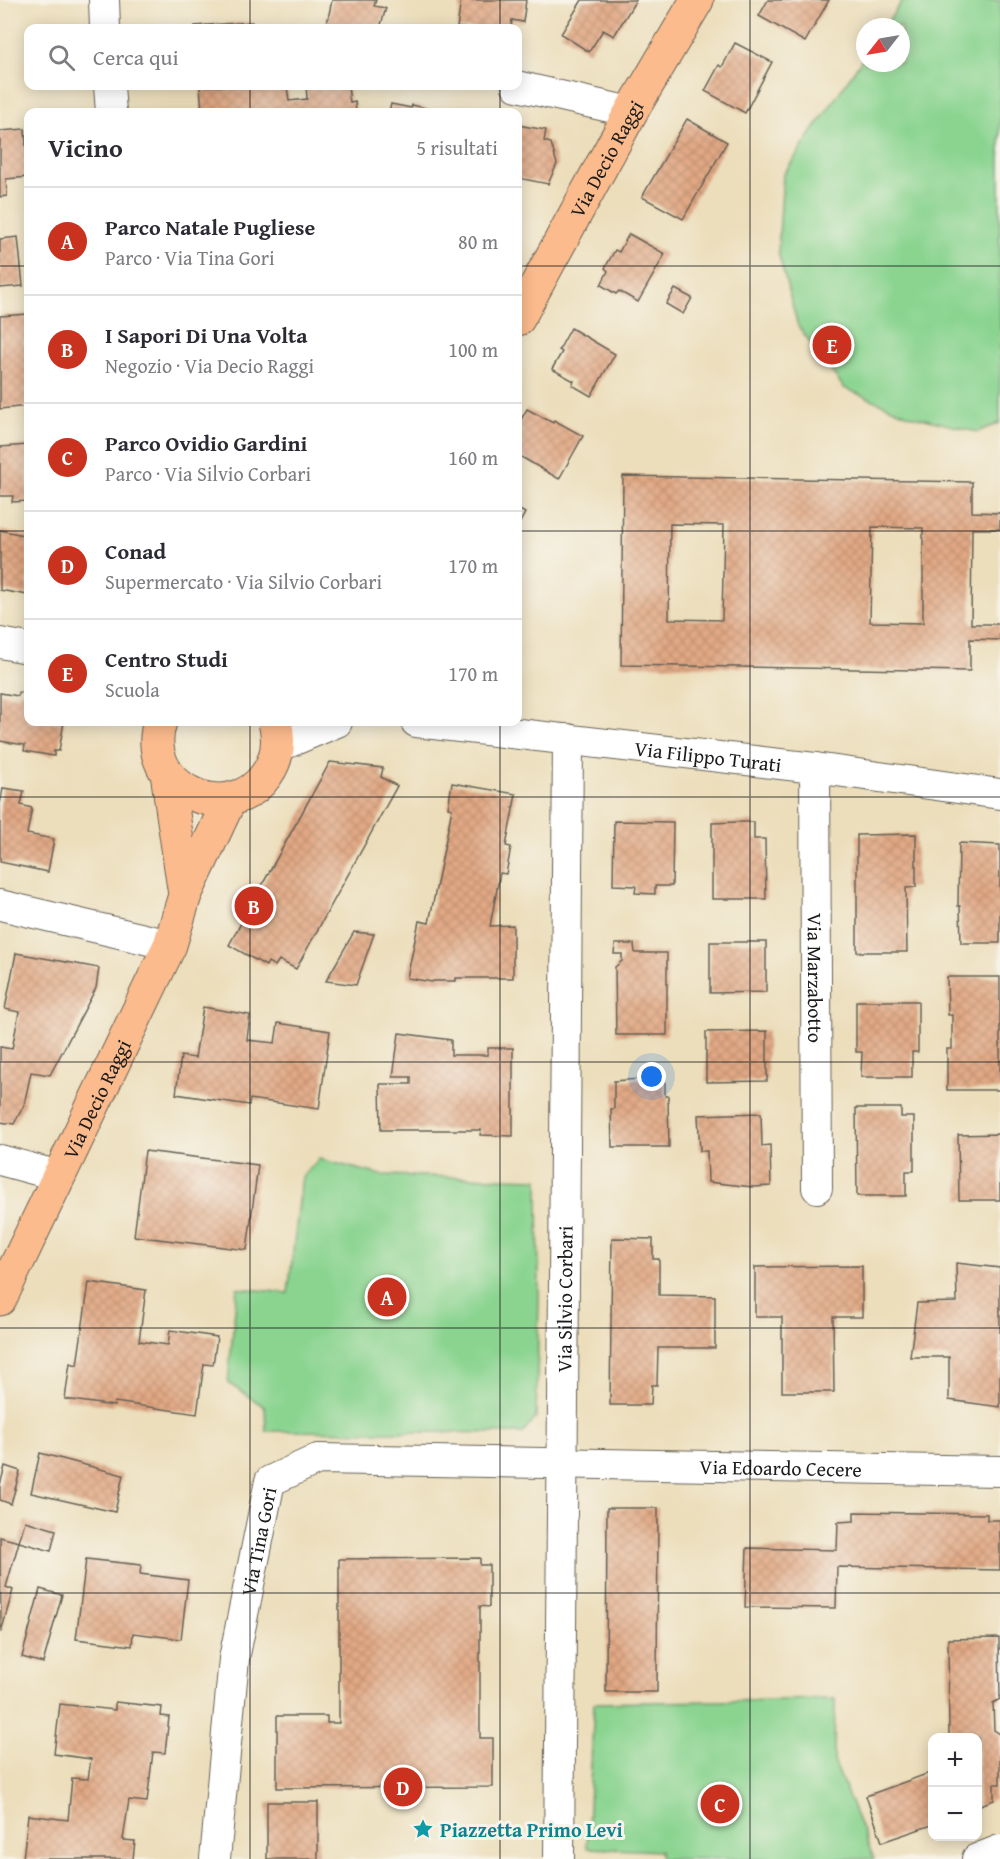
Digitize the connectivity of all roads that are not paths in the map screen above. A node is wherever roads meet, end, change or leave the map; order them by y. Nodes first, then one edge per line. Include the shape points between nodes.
1 (104, 0) edge
2 (697, 0) edge
3 (105, 24) edge
4 (522, 87) edge
5 (109, 90) edge
6 (111, 108) edge
7 (631, 112) junction
8 (522, 312) edge
9 (0, 643) edge
10 (24, 647) edge
11 (159, 726) edge
12 (312, 726) edge
13 (452, 726) edge
14 (281, 731) edge
15 (568, 739) junction
16 (815, 768) junction
17 (166, 773) junction
18 (1000, 794) edge
19 (230, 799) junction
20 (185, 895) junction
21 (0, 905) edge
22 (170, 945) junction
23 (0, 1160) edge
24 (59, 1176) junction
25 (817, 1188) dead end
26 (0, 1299) edge
27 (562, 1463) junction
28 (1000, 1471) edge
29 (1000, 1850) edge
30 (215, 1859) edge
31 (559, 1859) edge
32 (977, 1859) edge

1 - 3 street
2 - 7 main road, Via Decio Raggi
4 - 7 street
5 - 6 street
7 - 8 main road, Via Decio Raggi
9 - 10 street
11 - 17 main road, Via Decio Raggi via 157,744
12 - 14 street
13 - 15 street, Via Filippo Turati
14 - 19 main road via 273,765 262,781 248,793
15 - 16 street, Via Filippo Turati
15 - 27 street, Via Silvio Corbari
16 - 18 street, Via Filippo Turati
16 - 25 street, Via Marzabotto
17 - 19 main road via 194,796
17 - 20 main road, Via Decio Raggi
19 - 20 main road, Via Decio Raggi
20 - 22 main road, Via Decio Raggi
21 - 22 street
22 - 24 main road, Via Decio Raggi
23 - 24 street
24 - 26 main road, Via Decio Raggi
27 - 28 street, Via Edoardo Cecere
27 - 30 street, Via Tina Gori via 318,1460 270,1481 234,1659
27 - 31 street, Via Silvio Corbari
29 - 32 street

